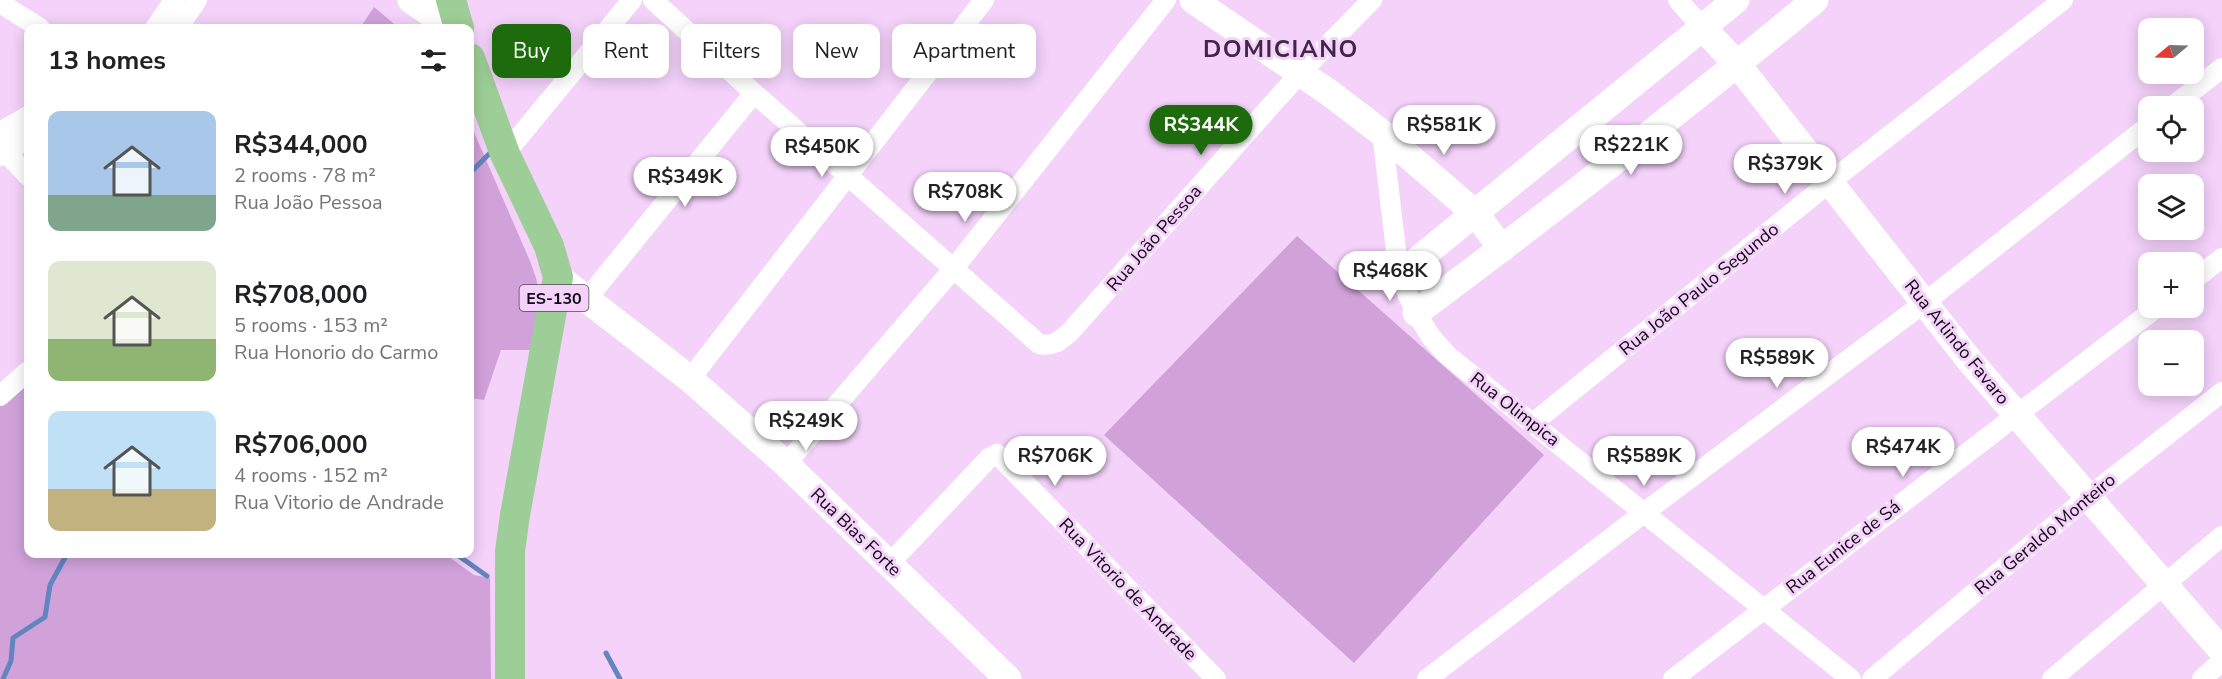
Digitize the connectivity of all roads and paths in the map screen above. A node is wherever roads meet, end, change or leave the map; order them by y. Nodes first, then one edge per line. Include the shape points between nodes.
1 (174, 0) edge
2 (197, 0) edge
3 (411, 0) edge
4 (451, 0) edge
5 (632, 0) edge
6 (653, 0) edge
7 (984, 0) edge
8 (1166, 0) edge
9 (1193, 0) edge
10 (1372, 0) edge
11 (1678, 0) edge
12 (1736, 0) edge
13 (1815, 0) edge
14 (2063, 0) edge
15 (0, 3) edge
16 (34, 24) edge
17 (158, 24) edge
18 (181, 24) edge
19 (446, 24) edge
20 (458, 24) edge
21 (1701, 26) junction
22 (1737, 64) junction
23 (2222, 68) edge
24 (474, 69) edge
25 (1300, 73) junction
26 (754, 93) junction
27 (2186, 96) edge
28 (24, 118) edge
29 (0, 132) edge
30 (1382, 133) junction
31 (2138, 134) edge
32 (24, 140) edge
33 (2, 151) edge
34 (505, 154) junction
35 (24, 172) edge
36 (848, 175) junction
37 (1830, 182) junction
38 (1476, 214) junction
39 (1502, 249) junction
40 (2222, 258) edge
41 (954, 268) junction
42 (2204, 272) edge
43 (1399, 275) junction
44 (558, 277) junction
45 (586, 300) junction
46 (1924, 303) junction
47 (1416, 314) junction
48 (2143, 318) edge
49 (24, 375) edge
50 (690, 380) junction
51 (2222, 392) edge
52 (0, 396) edge
53 (2016, 414) junction
54 (1533, 423) junction
55 (786, 464) junction
56 (2088, 497) junction
57 (1645, 512) junction
58 (2222, 536) edge
59 (889, 564) junction
60 (2164, 584) junction
61 (1764, 608) junction
62 (2222, 651) edge
63 (2222, 661) edge
64 (510, 679) edge
65 (1008, 679) edge
66 (1216, 679) edge
67 (1427, 679) edge
68 (1674, 679) edge
69 (1851, 679) edge
70 (1872, 679) edge
71 (2052, 679) edge
72 (2202, 679) edge

1 - 17 street
2 - 18 street
3 - 19 street
4 - 20 main road
5 - 34 street
6 - 26 street
7 - 36 street
8 - 41 street
9 - 25 street
10 - 25 street, Rua João Pessoa
11 - 21 street
12 - 21 street
13 - 22 street
14 - 37 street, Rua João Paulo Segundo
15 - 16 street
21 - 22 street, Rua Arlindo Favaro
21 - 38 street
22 - 37 street, Rua Arlindo Favaro
22 - 39 street
23 - 27 street
24 - 34 main road, ES-130
25 - 30 street
25 - 41 street, Rua João Pessoa via 1071,332 1057,343 1039,344
26 - 36 street
26 - 45 street
28 - 29 street
30 - 38 street
30 - 43 street, Rua Olimpica
31 - 46 street
32 - 33 street
33 - 35 street
34 - 44 main road, ES-130 via 549,246
36 - 41 street
36 - 50 street
37 - 46 street, Rua Arlindo Favaro
37 - 54 street, Rua João Paulo Segundo
38 - 39 street
38 - 43 street
39 - 47 street
40 - 42 street
41 - 55 street
43 - 47 street, Rua Olimpica
44 - 45 street, Rua Bias Forte
44 - 64 main road, ES-130 via 514,515 510,551
45 - 50 street, Rua Bias Forte
46 - 53 street, Rua Arlindo Favaro
46 - 57 street
47 - 54 street, Rua Olimpica via 1447,355
48 - 53 street, Rua Eunice de Sá
49 - 52 street
50 - 55 street, Rua Bias Forte
51 - 56 street, Rua Geraldo Monteiro
53 - 56 street, Rua Arlindo Favaro
53 - 61 street, Rua Eunice de Sá
54 - 57 street, Rua Olimpica
55 - 59 street, Rua Bias Forte
56 - 60 street, Rua Arlindo Favaro
56 - 70 street, Rua Geraldo Monteiro
57 - 61 street, Rua Olimpica
57 - 67 street
58 - 60 street
59 - 65 street, Rua Bias Forte
59 - 66 street, Rua Vitorio de Andrade via 997,454
60 - 62 street, Rua Arlindo Favaro
60 - 71 street
61 - 68 street, Rua Eunice de Sá
61 - 69 street, Rua Olimpica
63 - 72 street

